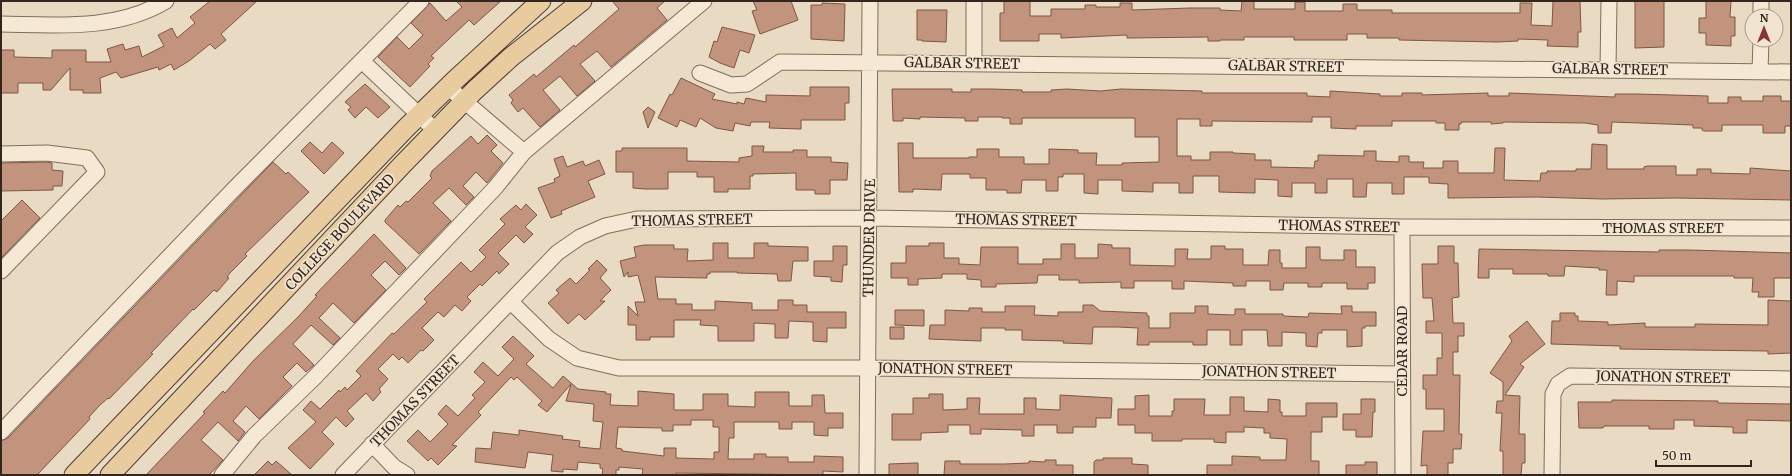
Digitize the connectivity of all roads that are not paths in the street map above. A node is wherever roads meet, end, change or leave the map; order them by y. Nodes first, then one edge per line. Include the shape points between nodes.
1 (166, 1) edge
2 (421, 1) edge
3 (541, 1) edge
4 (582, 1) edge
5 (704, 1) edge
6 (870, 1) edge
7 (974, 1) edge
8 (1609, 1) edge
9 (1, 24) edge
10 (1761, 48) edge
11 (362, 61) junction
12 (869, 62) junction
13 (974, 64) junction
14 (1608, 69) junction
15 (1760, 72) junction
16 (1791, 72) edge
17 (700, 73) dead end
18 (448, 87) junction
19 (465, 101) junction
20 (419, 116) junction
21 (436, 131) junction
22 (524, 152) junction
23 (1, 154) edge
24 (870, 218) junction
25 (1402, 227) junction
26 (1791, 228) edge
27 (1, 271) edge
28 (511, 302) junction
29 (868, 368) junction
30 (1402, 374) junction
31 (1791, 379) edge
32 (156, 391) junction
33 (1, 432) edge
34 (372, 444) junction
35 (74, 475) edge
36 (110, 475) edge
37 (222, 475) edge
38 (342, 475) edge
39 (407, 475) edge
40 (867, 475) edge
41 (1403, 475) edge
42 (1552, 475) edge

1 - 9 street via 153,9 117,21 83,25
2 - 11 street
3 - 18 main road, COLLEGE BOULEVARD
4 - 19 main road, COLLEGE BOULEVARD via 512,57
5 - 22 street
6 - 12 street, THUNDER DRIVE
7 - 13 street
8 - 14 street
10 - 15 street
11 - 20 street
11 - 33 street via 235,188
12 - 13 street, GALBAR STREET
12 - 17 street, GALBAR STREET via 780,62 747,84 731,85
12 - 24 street, THUNDER DRIVE
13 - 14 street, GALBAR STREET
14 - 15 street, GALBAR STREET
15 - 16 street, GALBAR STREET
18 - 19 street
18 - 20 main road, COLLEGE BOULEVARD
19 - 21 main road, COLLEGE BOULEVARD
19 - 22 street
20 - 21 street
20 - 32 main road, COLLEGE BOULEVARD
21 - 36 main road, COLLEGE BOULEVARD
22 - 37 street via 495,188 319,372 254,436
23 - 27 street via 47,153 87,158 97,172
24 - 25 street, THOMAS STREET
24 - 28 street, THOMAS STREET via 637,219 605,226 580,237 557,253
24 - 29 street, THUNDER DRIVE
25 - 26 street, THOMAS STREET
25 - 30 street, CEDAR ROAD
28 - 29 street, JONATHON STREET via 549,339 577,358 619,368
28 - 34 street, THOMAS STREET
29 - 30 street, JONATHON STREET
29 - 40 street, THUNDER DRIVE
30 - 41 street, CEDAR ROAD
31 - 42 street, JONATHON STREET via 1570,376 1558,384 1553,394
32 - 35 main road, COLLEGE BOULEVARD
32 - 36 main road via 140,422 111,452 107,468
34 - 38 street, THOMAS STREET
34 - 39 street via 394,467

